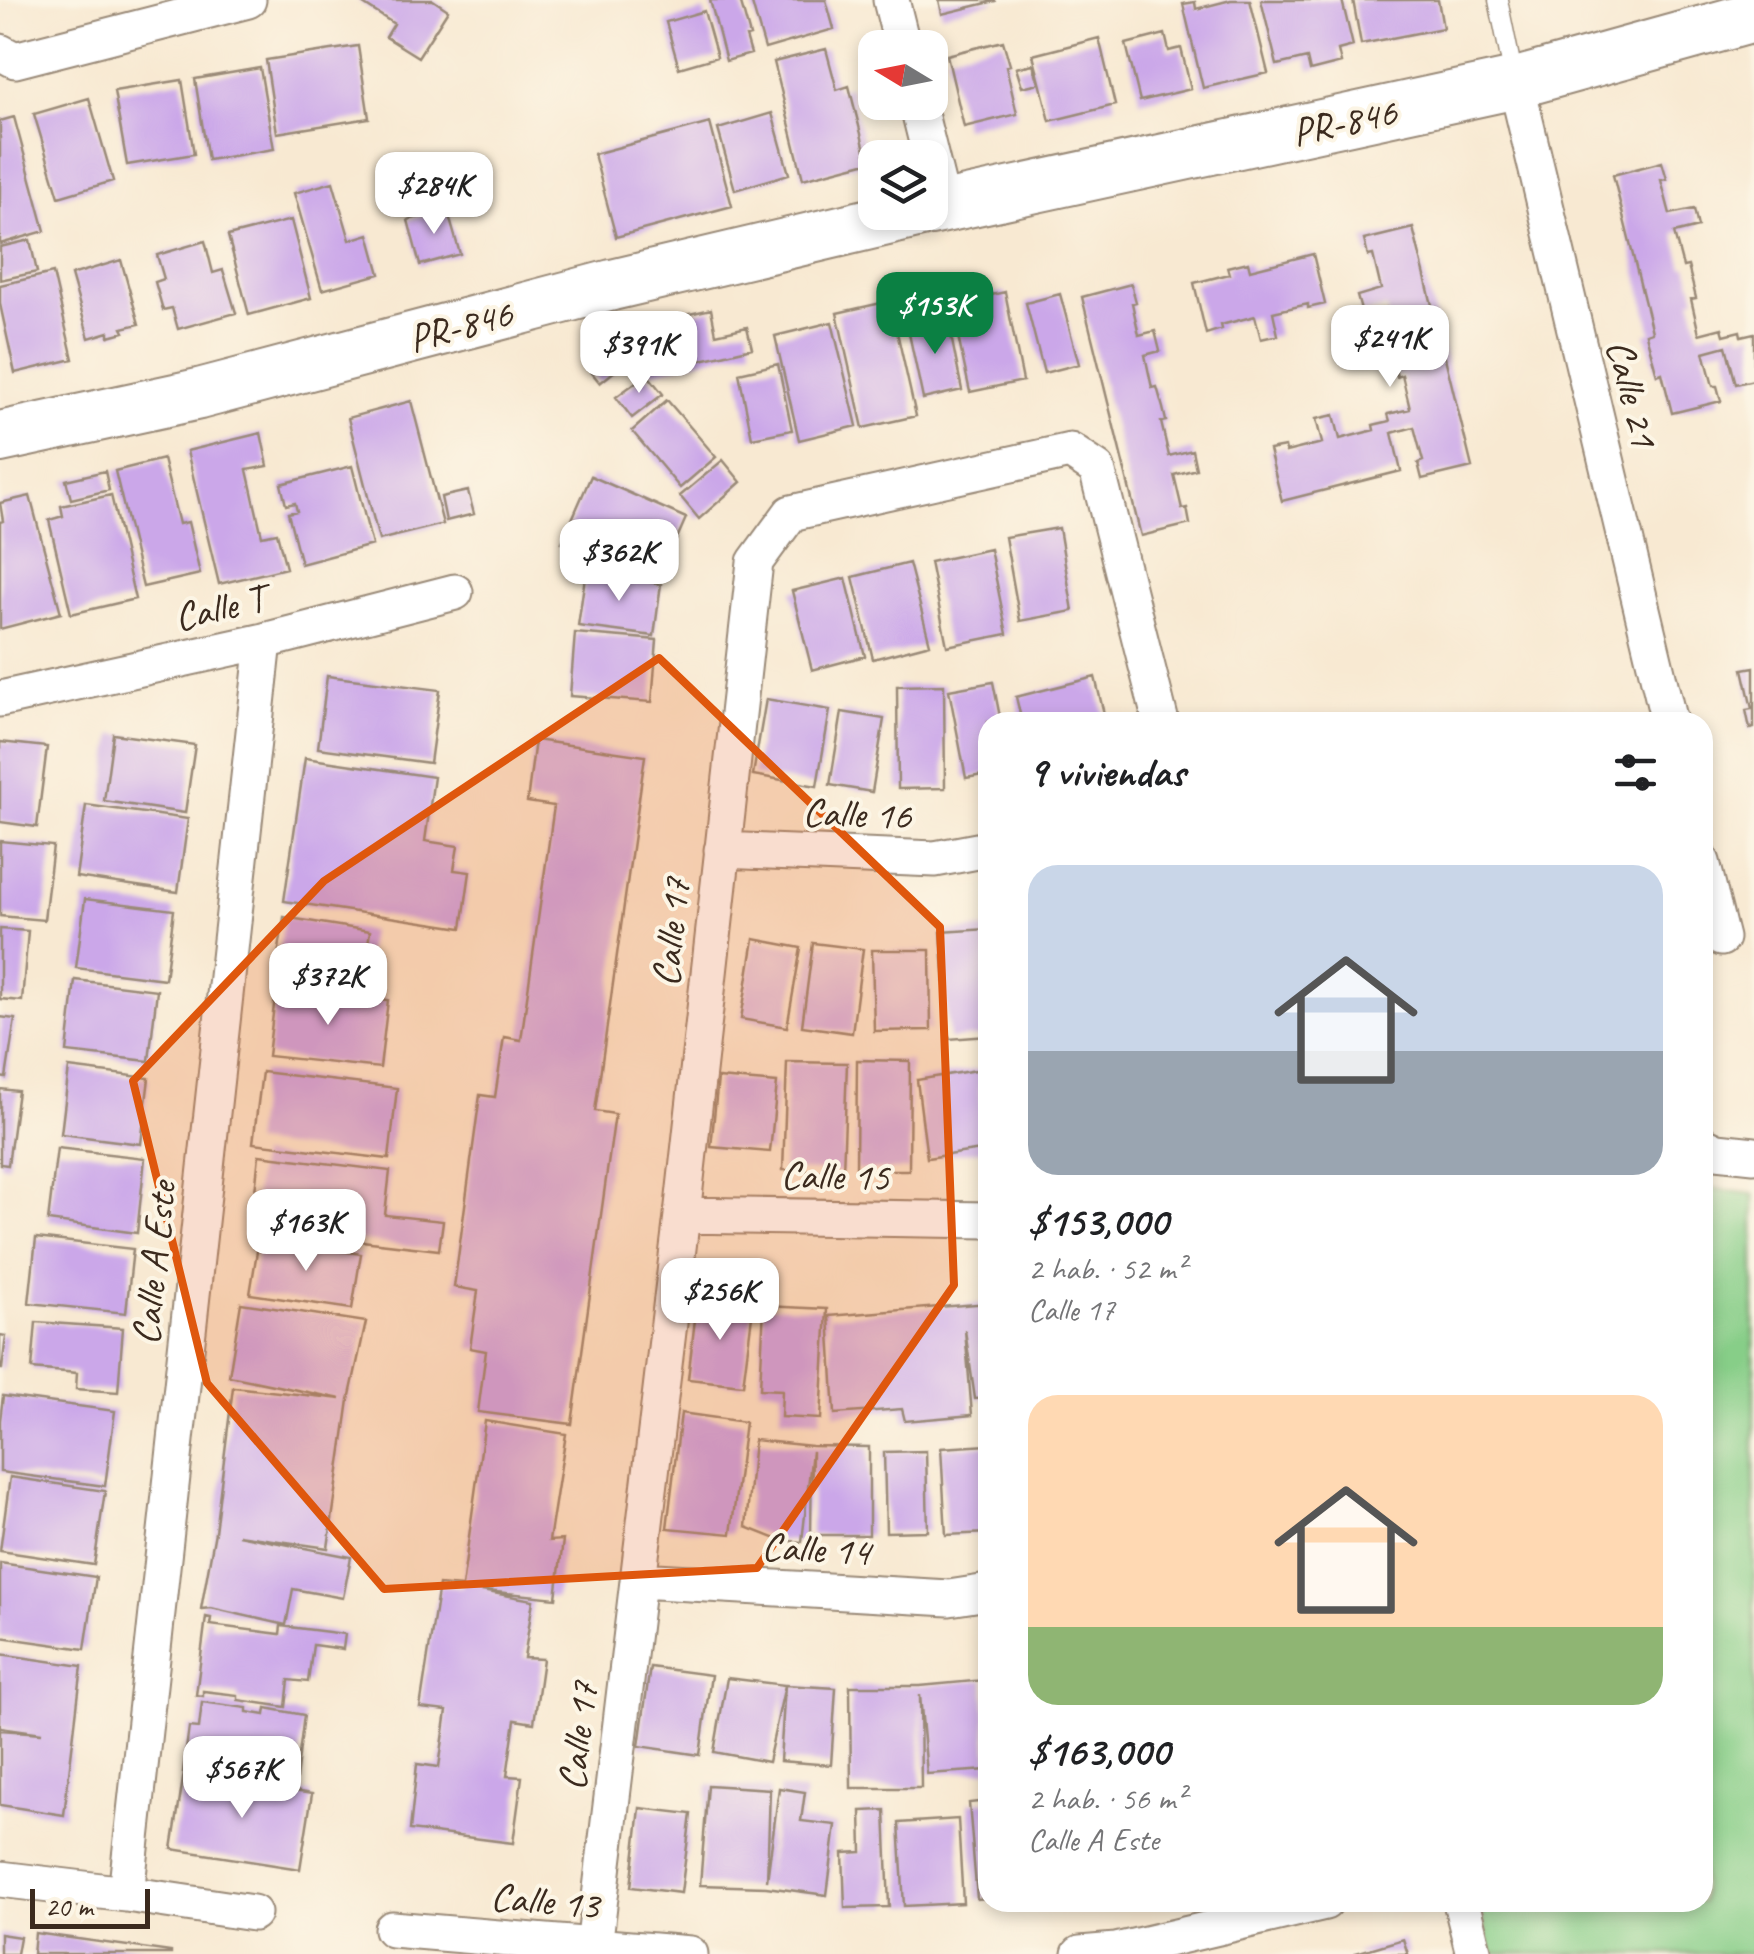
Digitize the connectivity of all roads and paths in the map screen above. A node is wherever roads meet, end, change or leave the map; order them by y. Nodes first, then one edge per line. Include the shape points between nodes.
1 (248, 0) edge
2 (891, 0) edge
3 (1498, 0) edge
4 (1754, 17) edge
5 (898, 30) edge
6 (0, 52) edge
7 (1516, 83) junction
8 (948, 206) edge
9 (858, 227) edge
10 (0, 437) edge
11 (455, 592) dead end
12 (264, 641) junction
13 (0, 699) edge
14 (1159, 712) edge
15 (1667, 712) edge
16 (722, 850) junction
17 (978, 851) edge
18 (1713, 898) edge
19 (1726, 940) edge
20 (1713, 1149) edge
21 (1754, 1154) edge
22 (682, 1215) junction
23 (978, 1220) edge
24 (639, 1580) junction
25 (978, 1594) edge
26 (0, 1879) edge
27 (126, 1894) junction
28 (1282, 1912) edge
29 (1464, 1912) edge
30 (253, 1913) dead end
31 (392, 1929) dead end
32 (594, 1947) junction
33 (690, 1954) edge
34 (1080, 1954) edge
35 (1474, 1954) edge

1 - 6 street via 16,60
2 - 5 street
3 - 7 lane
4 - 7 street, PR-846 / PR-846
7 - 8 street, PR-846 / PR-846
7 - 15 street, Calle 21
9 - 10 street, PR-846 / PR-846 via 199,394
11 - 12 street, Calle T
12 - 13 street, Calle T
12 - 27 street, Calle A Este
14 - 16 street, Calle 17 via 1097,469 1070,451 791,513 756,562
16 - 17 street, Calle 16 via 935,859
16 - 22 street, Calle 17
18 - 19 street
20 - 21 street
22 - 23 street, Calle 15
22 - 24 street, Calle 17
24 - 25 street, Calle 14 via 949,1598
24 - 32 street, Calle 17
26 - 27 street
27 - 30 street
28 - 34 street via 1116,1952
29 - 35 street
31 - 32 street, Calle 13
32 - 33 street, Calle 13

